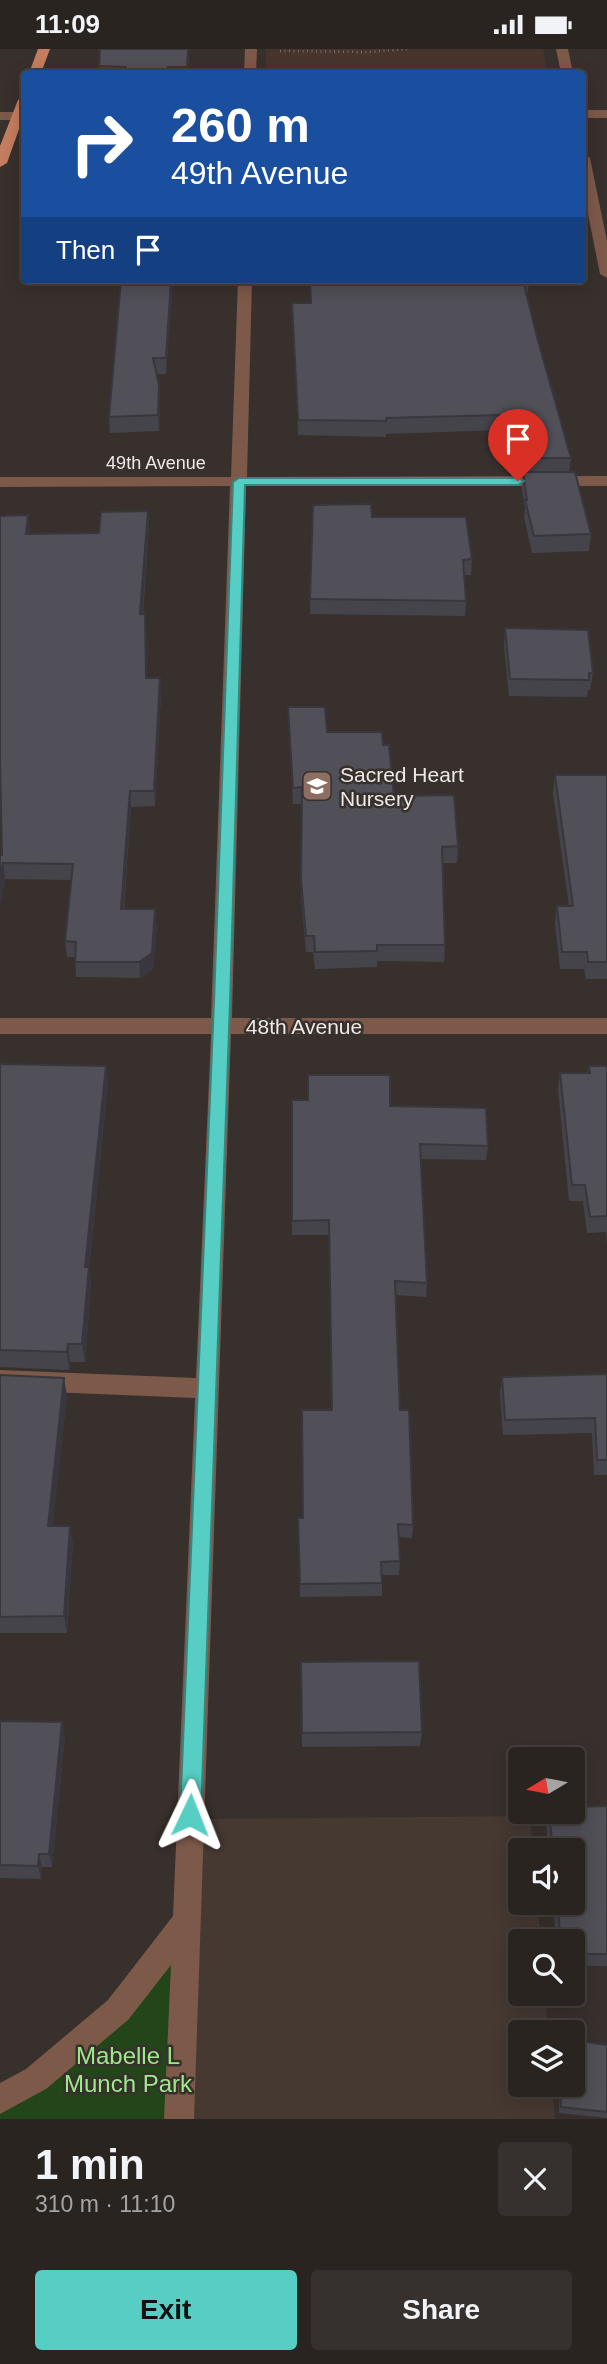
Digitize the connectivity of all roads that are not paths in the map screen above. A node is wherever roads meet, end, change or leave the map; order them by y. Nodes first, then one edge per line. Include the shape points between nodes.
1 (44, 49) edge
2 (251, 49) edge
3 (562, 49) edge
4 (36, 70) edge
5 (250, 70) edge
6 (566, 70) edge
7 (586, 114) edge
8 (607, 114) edge
9 (0, 116) edge
10 (21, 116) edge
11 (21, 118) edge
12 (0, 163) edge
13 (586, 172) edge
14 (607, 274) edge
15 (245, 284) edge
16 (607, 481) edge
17 (0, 482) edge
18 (239, 482) junction
19 (0, 1026) edge
20 (221, 1026) junction
21 (607, 1026) edge
22 (0, 1381) edge
23 (207, 1388) junction
24 (186, 1922) junction
25 (0, 2099) edge
26 (179, 2119) edge

1 - 4 main road
2 - 5 street
3 - 6 street
7 - 8 street
9 - 10 street
11 - 12 main road
13 - 14 street
15 - 18 street
16 - 18 street, 49th Avenue
17 - 18 street, 49th Avenue
18 - 20 street
19 - 20 street, 48th Avenue
20 - 21 street, 48th Avenue
20 - 23 street
22 - 23 street
23 - 24 street
24 - 25 street via 118,2010 36,2079
24 - 26 street

